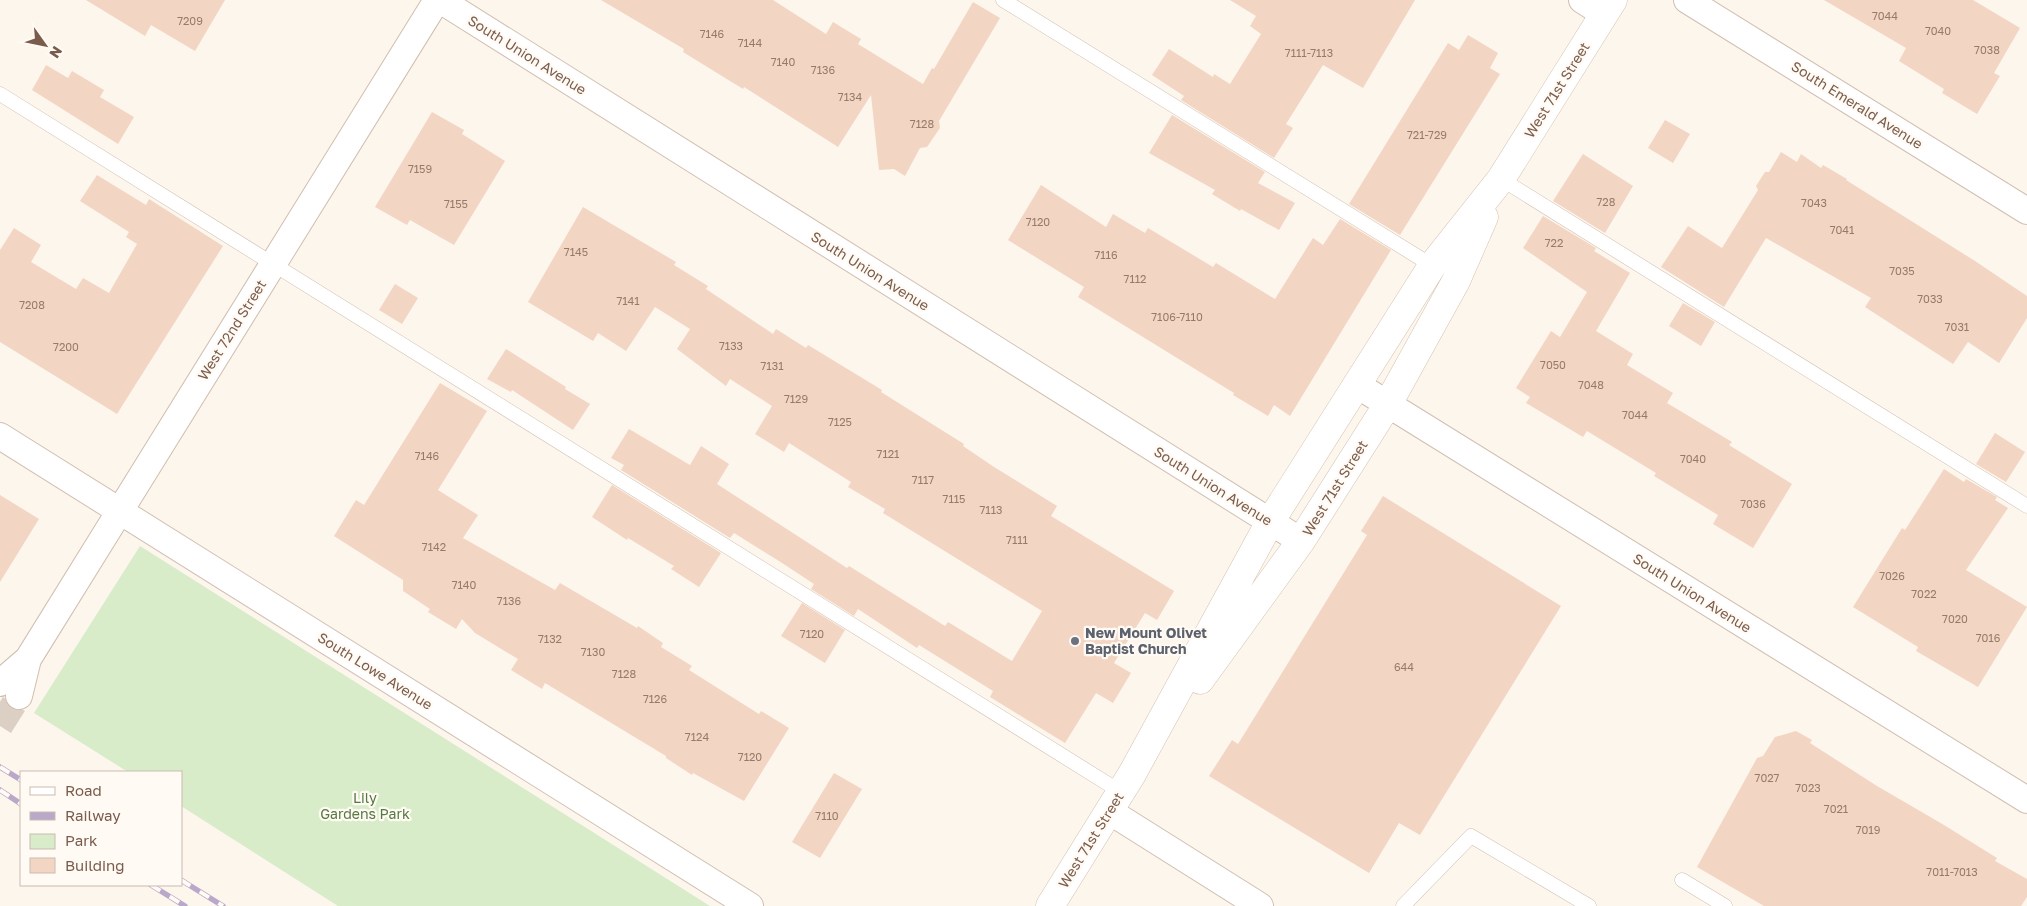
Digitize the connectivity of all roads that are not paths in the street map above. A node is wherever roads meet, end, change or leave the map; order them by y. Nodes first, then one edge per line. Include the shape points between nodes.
1 (438, 0) edge
2 (1003, 0) edge
3 (1687, 0) edge
4 (1600, 5) edge
5 (0, 94) edge
6 (1501, 179) junction
7 (2027, 211) edge
8 (274, 263) junction
9 (1432, 266) junction
10 (1456, 281) junction
11 (1358, 385) junction
12 (1388, 404) junction
13 (0, 436) edge
14 (2027, 506) edge
15 (120, 511) junction
16 (1270, 522) junction
17 (1301, 541) junction
18 (9, 689) tunnel mouth
19 (1121, 792) junction
20 (2027, 800) edge
21 (1682, 880) dead end
22 (1411, 904) edge
23 (750, 906) edge
24 (1050, 906) edge
25 (1260, 906) edge
26 (1589, 906) edge
27 (1725, 906) edge

1 - 8 street, West 72nd Street
1 - 16 street, South Union Avenue
2 - 9 lane
3 - 7 street, South Emerald Avenue
4 - 6 main road, West 71st Street
5 - 8 lane
6 - 9 main road, West 71st Street
6 - 10 main road, West 71st Street
6 - 14 lane
8 - 15 street, West 72nd Street
8 - 19 lane
9 - 10 lane
9 - 11 main road, West 71st Street
10 - 12 main road, West 71st Street
11 - 12 street, South Union Avenue
11 - 16 main road, West 71st Street
12 - 17 main road, West 71st Street
12 - 20 street, South Union Avenue
13 - 15 street, South Lowe Avenue
15 - 18 street, West 72nd Street
15 - 23 street, South Lowe Avenue
16 - 17 street, South Union Avenue
16 - 19 main road, West 71st Street
17 - 19 main road, West 71st Street
19 - 24 main road, West 71st Street
19 - 25 street
21 - 27 lane
22 - 26 lane via 1471,836

